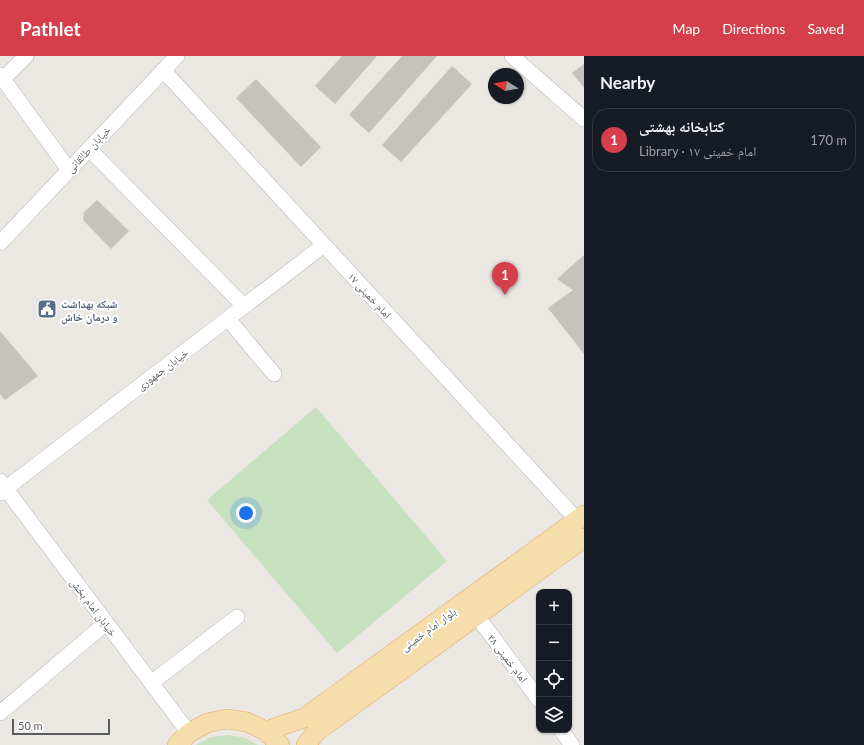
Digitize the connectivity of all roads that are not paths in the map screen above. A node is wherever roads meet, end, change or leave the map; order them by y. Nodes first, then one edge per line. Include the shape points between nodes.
1 (26, 56) edge
2 (177, 56) edge
3 (512, 56) edge
4 (163, 70) junction
5 (1, 76) edge
6 (584, 119) edge
7 (89, 148) junction
8 (69, 170) junction
9 (0, 243) edge
10 (324, 245) junction
11 (244, 306) junction
12 (228, 319) junction
13 (274, 374) dead end
14 (2, 488) edge
15 (581, 518) edge
16 (584, 538) edge
17 (477, 616) junction
18 (237, 617) dead end
19 (106, 623) junction
20 (151, 683) junction
21 (537, 697) edge
22 (0, 713) edge
23 (266, 731) junction
24 (563, 733) edge
25 (183, 739) edge
26 (280, 745) edge
27 (306, 745) edge
28 (572, 745) edge

1 - 5 street
2 - 4 street, خیابان طالقانی
3 - 6 street
4 - 7 street, خیابان طالقانی
4 - 10 street, امام خمینی ۱۷
5 - 8 street
7 - 8 street, خیابان طالقانی
7 - 11 street
8 - 9 street, خیابان طالقانی
10 - 11 street, خیابان جمهوری
10 - 15 street, امام خمینی ۱۷
11 - 12 street, خیابان جمهوری
12 - 13 street
12 - 14 street, خیابان جمهوری
14 - 19 street, خیابان امام بخش
15 - 23 main road, بلوار امام خمینی via 304,718
16 - 17 main road, بلوار امام خمینی
17 - 21 street, امام خمینی ۲۸
17 - 27 main road, بلوار امام خمینی via 316,732
18 - 20 street
19 - 20 street, خیابان امام بخش
19 - 22 street
20 - 25 street, خیابان امام بخش
23 - 25 main road via 247,722 227,720 207,723
23 - 26 main road
24 - 28 street

